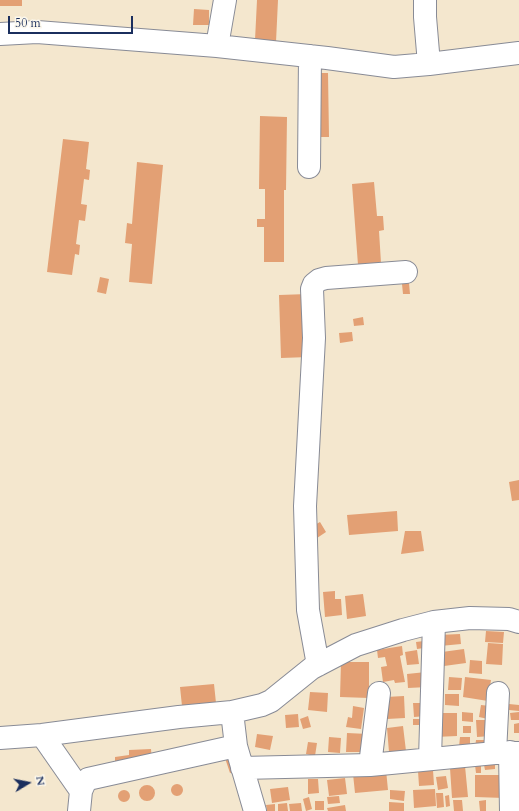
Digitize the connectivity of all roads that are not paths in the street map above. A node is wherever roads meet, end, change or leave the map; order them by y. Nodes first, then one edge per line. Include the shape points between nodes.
1 (225, 0) edge
2 (425, 0) edge
3 (0, 34) edge
4 (217, 46) junction
5 (519, 53) edge
6 (310, 56) junction
7 (429, 64) junction
8 (309, 167) dead end
9 (406, 272) dead end
10 (434, 622) junction
11 (519, 622) edge
12 (318, 665) junction
13 (379, 693) dead end
14 (498, 694) dead end
15 (232, 712) junction
16 (42, 735) junction
17 (0, 738) edge
18 (236, 746) junction
19 (508, 753) edge
20 (430, 759) junction
21 (370, 765) junction
22 (242, 768) junction
23 (80, 801) edge
24 (255, 811) edge
25 (511, 811) edge

1 - 4 street
2 - 7 street
3 - 4 street via 37,32
4 - 6 street
5 - 7 street
6 - 7 street via 394,67
6 - 8 street
9 - 12 street via 326,278 319,280 312,289 314,338 305,506 308,610
10 - 11 street via 470,618 509,619
10 - 12 street via 356,645
10 - 20 street
12 - 15 street via 271,701
13 - 21 street
14 - 19 street
15 - 16 street
15 - 18 street
16 - 17 street
16 - 23 street
18 - 22 street
18 - 23 street via 88,779
19 - 20 street
19 - 25 street
20 - 21 street
21 - 22 street
22 - 24 street

